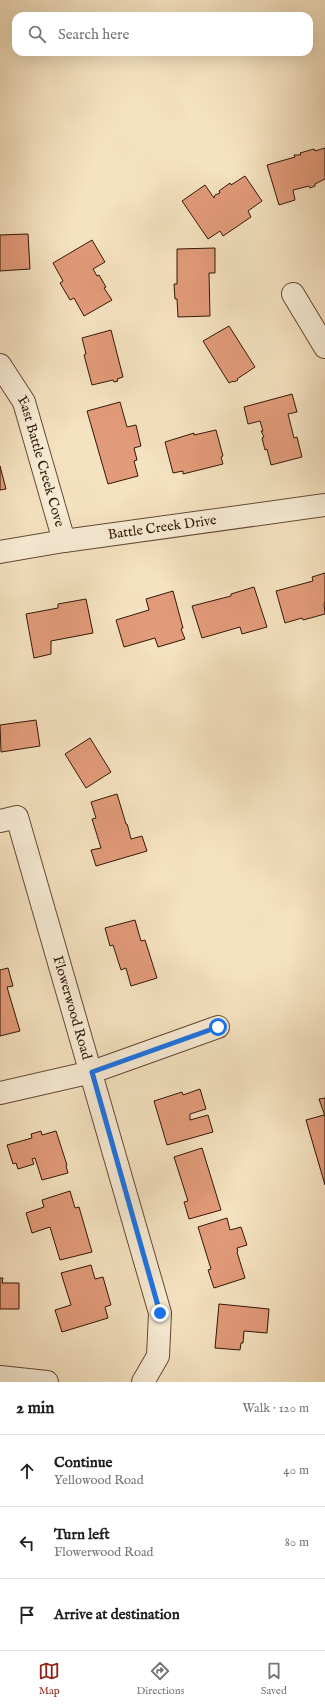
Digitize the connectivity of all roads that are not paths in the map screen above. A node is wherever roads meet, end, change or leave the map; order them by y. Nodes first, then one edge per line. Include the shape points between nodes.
1 (294, 294) dead end
2 (325, 347) edge
3 (0, 365) edge
4 (325, 505) edge
5 (64, 541) junction
6 (0, 552) edge
7 (9, 819) edge
8 (218, 1027) dead end
9 (92, 1072) junction
10 (0, 1093) edge
11 (0, 1377) edge
12 (47, 1382) edge
13 (143, 1382) edge

1 - 2 street
3 - 5 street, East Battle Creek Cove via 24,402
4 - 5 street, Battle Creek Drive
5 - 6 street, Battle Creek Drive
7 - 9 street, Flowerwood Road
8 - 9 street
9 - 10 street
9 - 13 street, Flowerwood Road via 160,1313 158,1356
11 - 12 street

